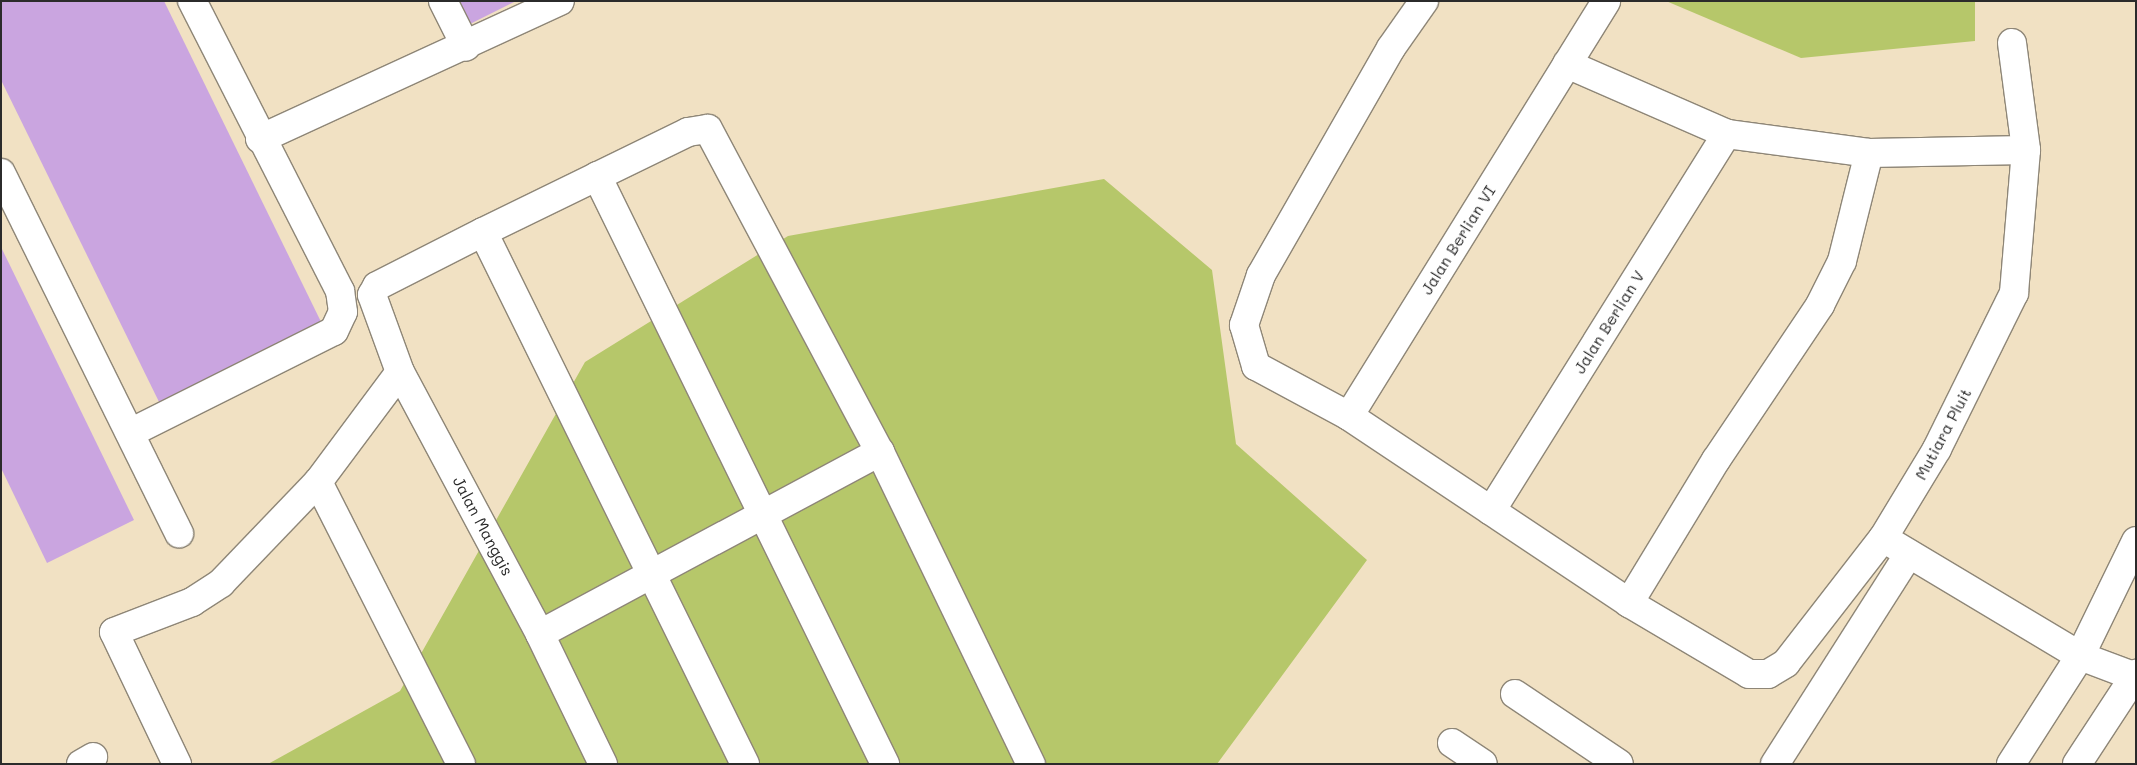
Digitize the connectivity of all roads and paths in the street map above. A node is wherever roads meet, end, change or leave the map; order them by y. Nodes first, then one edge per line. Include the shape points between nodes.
1 (192, 1) edge
2 (443, 1) edge
3 (560, 1) edge
4 (1424, 1) edge
5 (1606, 1) edge
6 (2012, 43) dead end
7 (466, 47) junction
8 (1567, 64) junction
9 (1727, 134) junction
10 (260, 138) junction
11 (2026, 150) junction
12 (1870, 154) junction
13 (1, 173) edge
14 (596, 176) junction
15 (483, 232) junction
16 (400, 372) junction
17 (1349, 416) junction
18 (130, 433) junction
19 (880, 452) junction
20 (318, 482) junction
21 (1491, 510) junction
22 (764, 515) junction
23 (179, 533) dead end
24 (1883, 538) junction
25 (2136, 541) edge
26 (1909, 554) junction
27 (651, 572) junction
28 (1629, 603) junction
29 (540, 634) junction
30 (2080, 656) junction
31 (2135, 676) edge
32 (1515, 694) dead end
33 (1452, 743) dead end
34 (177, 764) edge
35 (461, 764) edge
36 (603, 764) edge
37 (745, 764) edge
38 (886, 764) edge
39 (1031, 764) edge
40 (1483, 764) edge
41 (1619, 764) edge
42 (1775, 764) edge
43 (2011, 764) edge
44 (2077, 764) edge

1 - 10 street
2 - 7 street
3 - 7 street
4 - 17 street, Mutiara Pluit via 1391,48 1261,275 1244,324 1256,366
5 - 8 street, Jalan Berlian VI
6 - 11 street, Mutiara Pluit
7 - 10 street
8 - 9 street
8 - 17 street, Jalan Berlian VI
9 - 12 street
9 - 21 street, Jalan Berlian V
10 - 18 street via 340,291 340,318 334,331
11 - 12 street
11 - 24 street, Mutiara Pluit via 2014,293 1937,449
12 - 28 street via 1842,261 1820,305 1716,460
13 - 18 street
14 - 15 street
14 - 19 street via 688,132 708,129
14 - 22 street
15 - 16 street, Jalan Manggis via 377,286 372,295 375,310
15 - 27 street
16 - 20 street
16 - 29 street, Jalan Manggis
17 - 21 street, Mutiara Pluit
18 - 23 street
19 - 22 street
19 - 39 street
20 - 34 street via 221,583 192,602 114,632
20 - 35 street
21 - 28 street, Mutiara Pluit
22 - 27 street
22 - 38 street
24 - 26 street
24 - 28 street, Mutiara Pluit via 1786,663 1768,674 1749,674 1730,667
25 - 30 street
26 - 30 street
26 - 42 street
27 - 29 street
27 - 37 street
29 - 36 street, Jalan Manggis
30 - 31 street
30 - 43 street
31 - 44 street
32 - 41 street
33 - 40 street

